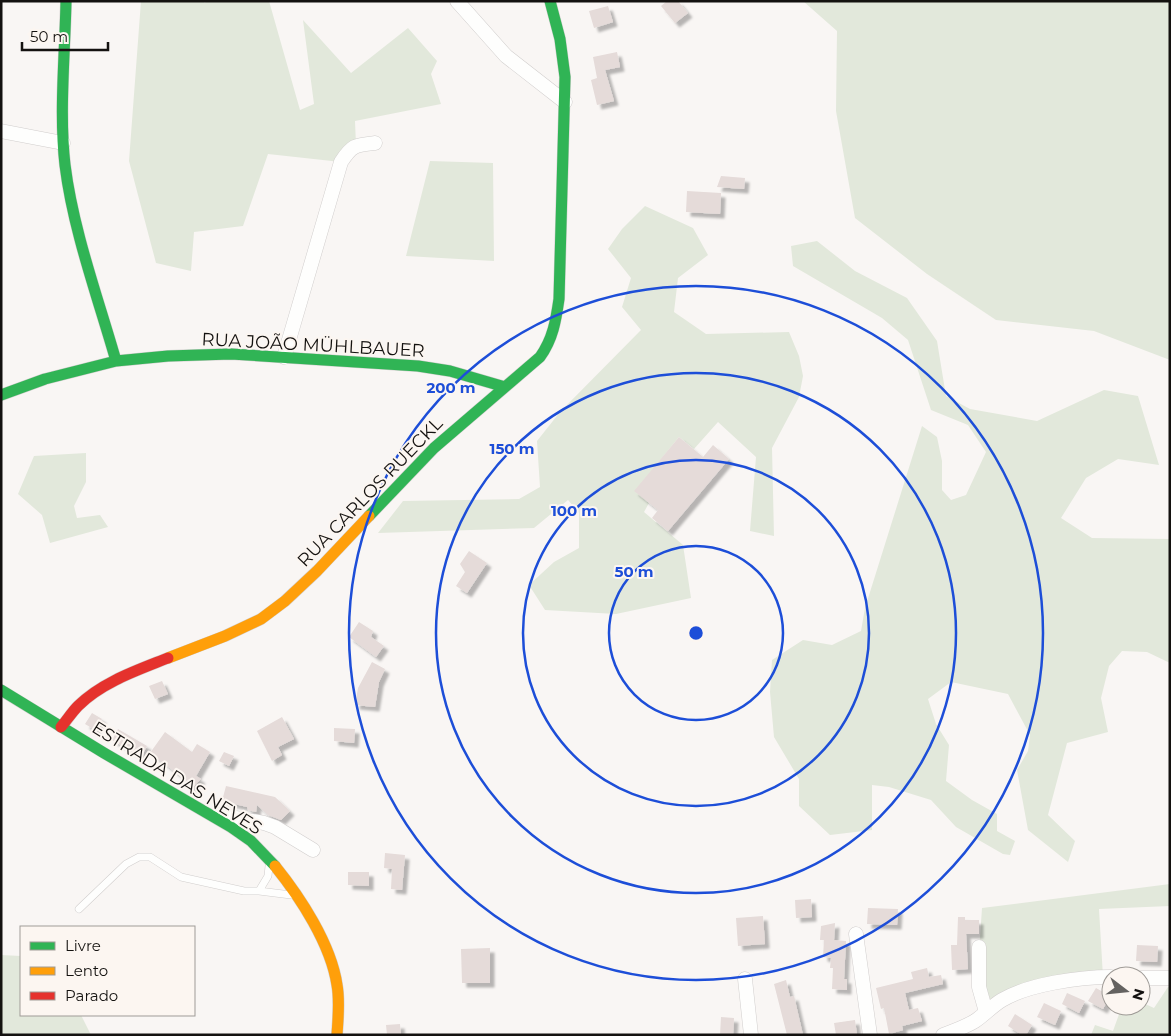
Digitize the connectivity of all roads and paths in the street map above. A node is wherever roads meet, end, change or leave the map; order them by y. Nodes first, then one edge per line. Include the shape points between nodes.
1 (66, 1) edge
2 (457, 1) edge
3 (550, 1) edge
4 (565, 102) junction
5 (1, 131) edge
6 (63, 143) junction
7 (375, 143) dead end
8 (284, 356) junction
9 (116, 361) junction
10 (505, 387) junction
11 (1, 395) edge
12 (1, 690) edge
13 (61, 727) junction
14 (208, 814) junction
15 (312, 850) dead end
16 (269, 861) junction
17 (259, 891) junction
18 (296, 896) junction
19 (79, 909) dead end
20 (856, 934) dead end
21 (979, 947) dead end
22 (1101, 977) edge
23 (1151, 978) edge
24 (1168, 978) dead end
25 (745, 979) dead end
26 (986, 1012) junction
27 (337, 1035) edge
28 (751, 1035) edge
29 (870, 1035) edge
30 (943, 1035) edge

1 - 6 street
2 - 4 street via 506,56
3 - 4 street, RUA CARLOS RUECKL via 563,55
4 - 10 street, RUA CARLOS RUECKL via 557,317 551,340 540,357
5 - 6 street
6 - 9 street via 72,208
7 - 8 street via 356,145 341,162
8 - 9 street, RUA JOÃO MÜHLBAUER via 213,354
8 - 10 street, RUA JOÃO MÜHLBAUER via 418,366
9 - 11 street, RUA JOÃO MÜHLBAUER via 45,379
10 - 13 street, RUA CARLOS RUECKL via 434,448 285,602 238,630 134,672 101,689 79,705
12 - 13 street, ESTRADA DAS NEVES
13 - 14 street, ESTRADA DAS NEVES
14 - 15 street via 264,823
14 - 16 street, ESTRADA DAS NEVES via 244,836
16 - 17 lane via 268,876
16 - 18 street, ESTRADA DAS NEVES
17 - 18 lane
17 - 19 lane via 244,891 181,877 150,857 139,857 126,864
18 - 27 street, ESTRADA DAS NEVES via 320,935 332,964 338,998
20 - 29 street
21 - 26 street via 978,987
22 - 26 street via 1050,984 1005,998
23 - 24 street
25 - 28 street
26 - 30 street via 967,1026

